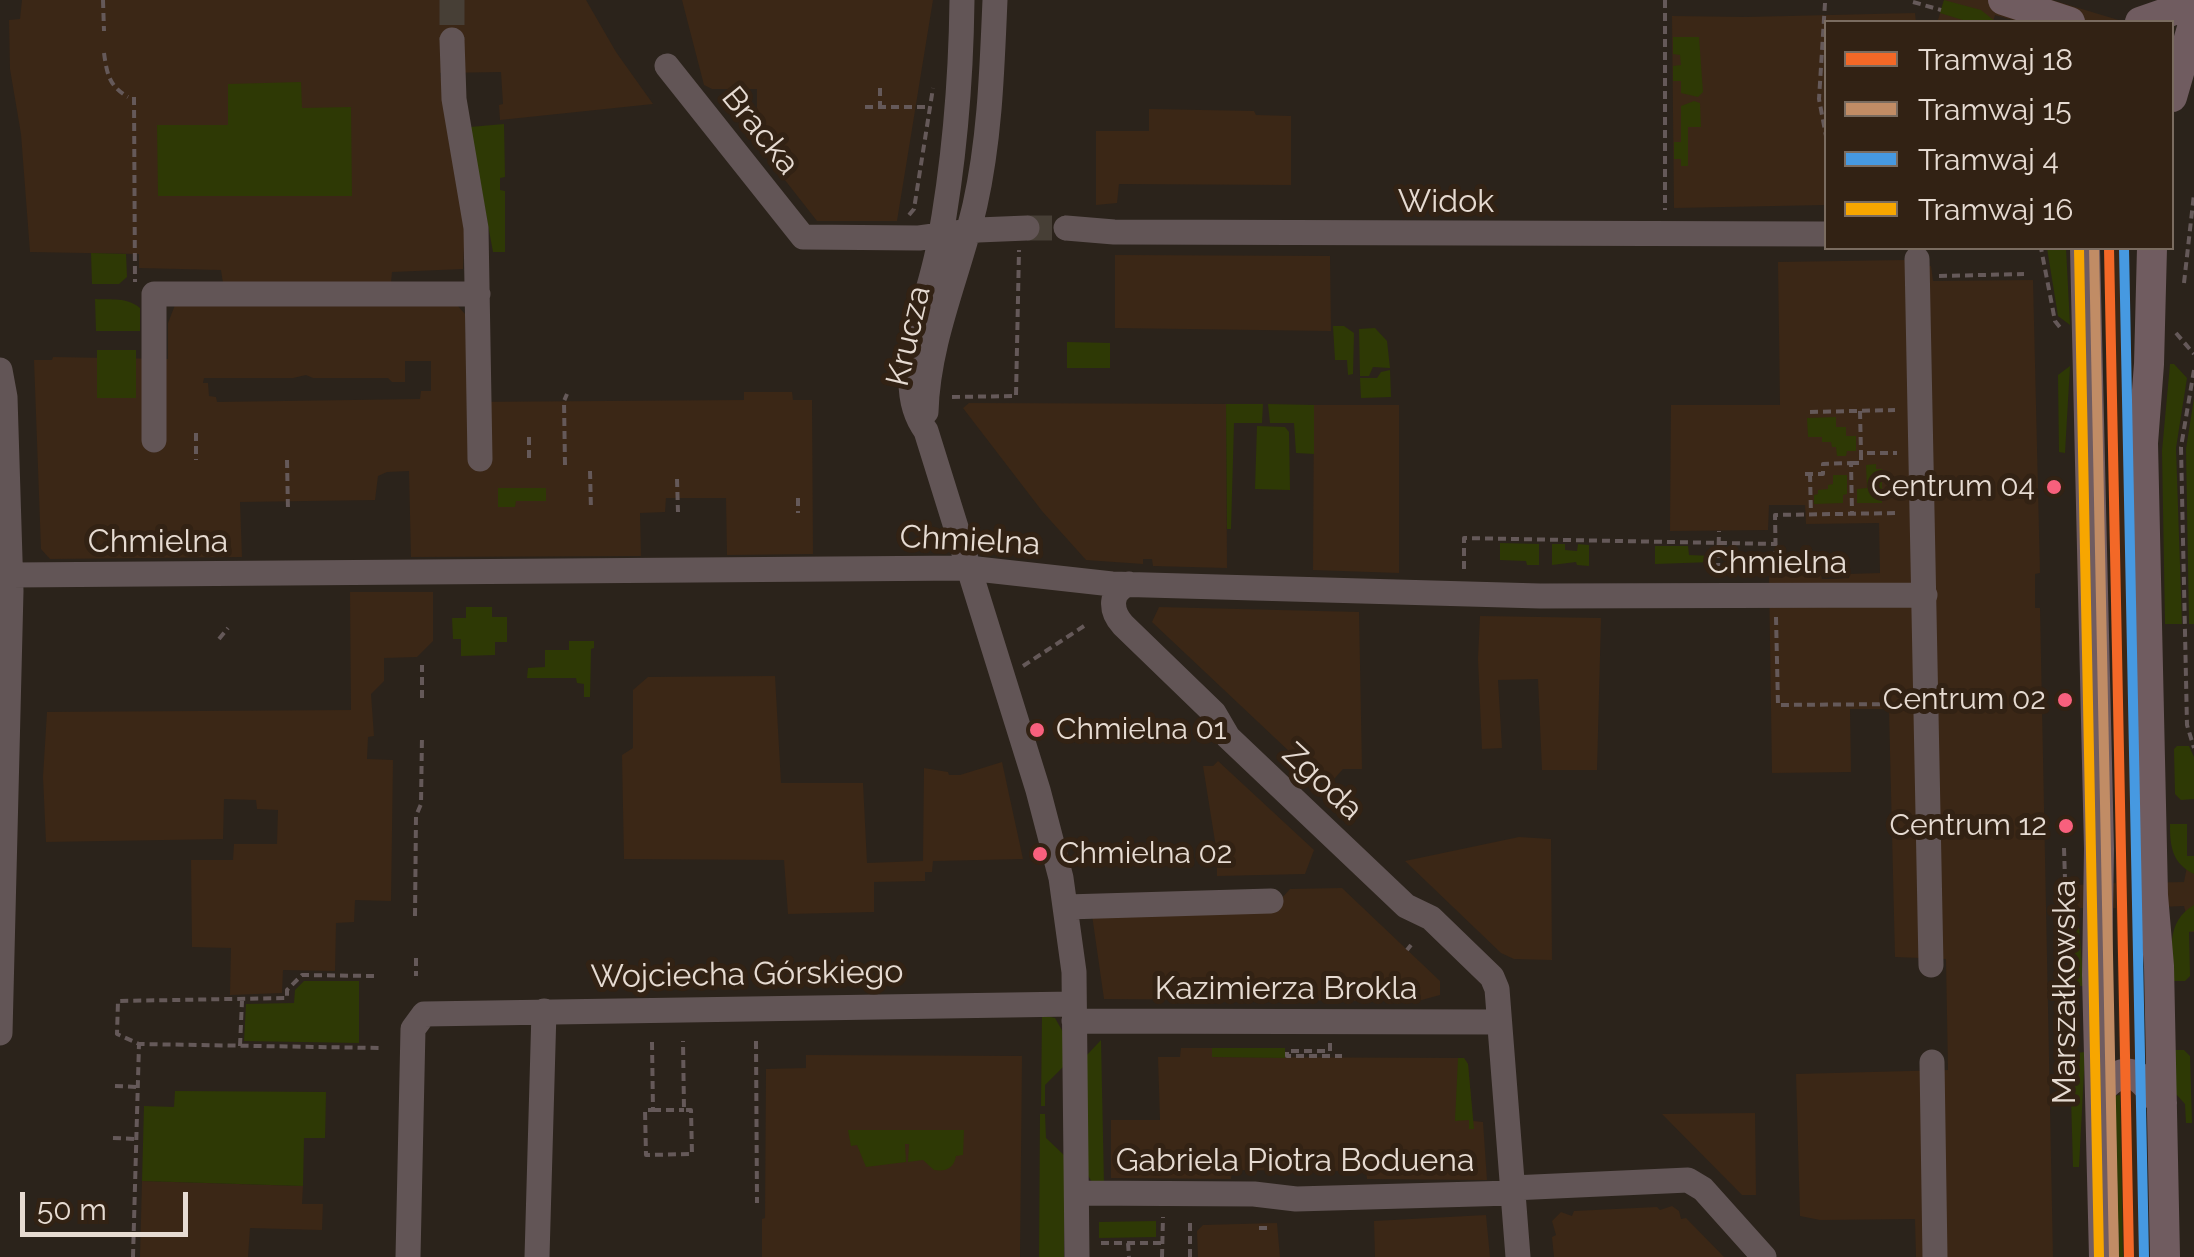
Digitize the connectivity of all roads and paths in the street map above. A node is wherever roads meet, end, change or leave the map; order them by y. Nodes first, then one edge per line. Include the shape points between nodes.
1 (103, 0) edge
2 (962, 0) edge
3 (994, 0) edge
4 (1664, 0) edge
5 (1913, 2) edge
6 (2194, 2) edge
7 (1825, 3) dead end
8 (2015, 7) edge
9 (1941, 10) dead end
10 (2063, 20) edge
11 (2145, 20) edge
12 (2194, 21) edge
13 (104, 31) dead end
14 (452, 40) tunnel mouth
15 (104, 53) dead end
16 (667, 66) dead end
17 (934, 80) dead end
18 (880, 88) dead end
19 (2174, 90) edge
20 (865, 107) dead end
21 (880, 107) junction
22 (930, 107) junction
23 (1824, 125) edge
24 (2194, 194) edge
25 (1665, 212) dead end
26 (906, 226) dead end
27 (1066, 228) tunnel mouth
28 (968, 231) junction
29 (1824, 234) edge
30 (941, 236) junction
31 (1023, 239) joint
32 (2039, 250) edge
33 (2085, 250) edge
34 (2152, 250) edge
35 (1918, 268) joint
36 (2024, 274) dead end
37 (2184, 283) dead end
38 (154, 294) junction
39 (478, 294) junction
40 (2170, 330) dead end
41 (2072, 331) dead end
42 (2194, 354) edge
43 (0, 370) edge
44 (2194, 370) edge
45 (566, 394) dead end
46 (947, 397) dead end
47 (1921, 409) junction
48 (1860, 411) junction
49 (1810, 412) dead end
50 (926, 431) junction
51 (196, 432) dead end
52 (529, 437) dead end
53 (154, 440) dead end
54 (1922, 452) junction
55 (1861, 454) junction
56 (480, 458) dead end
57 (196, 460) dead end
58 (287, 460) dead end
59 (530, 461) dead end
60 (1851, 463) junction
61 (564, 465) dead end
62 (590, 472) dead end
63 (677, 479) dead end
64 (798, 498) dead end
65 (288, 510) dead end
66 (591, 510) dead end
67 (678, 512) dead end
68 (1923, 512) junction
69 (798, 513) dead end
70 (1811, 514) junction
71 (1852, 514) junction
72 (1720, 531) dead end
73 (1718, 544) junction
74 (1776, 544) junction
75 (968, 568) junction
76 (1129, 584) junction
77 (7, 591) edge
78 (1464, 594) junction
79 (1924, 595) junction
80 (1717, 596) junction
81 (1776, 596) junction
82 (1084, 626) dead end
83 (228, 628) dead end
84 (218, 639) dead end
85 (422, 665) dead end
86 (1019, 668) dead end
87 (422, 698) dead end
88 (1926, 704) junction
89 (422, 736) dead end
90 (2194, 748) edge
91 (2064, 848) dead end
92 (2064, 880) dead end
93 (1271, 901) dead end
94 (1066, 907) junction
95 (2065, 914) dead end
96 (416, 916) dead end
97 (2062, 944) dead end
98 (416, 958) dead end
99 (1931, 965) dead end
100 (374, 976) dead end
101 (416, 976) dead end
102 (242, 1000) junction
103 (544, 1010) junction
104 (1074, 1012) junction
105 (1497, 1022) junction
106 (0, 1033) edge
107 (1330, 1039) dead end
108 (683, 1041) dead end
109 (756, 1041) dead end
110 (652, 1042) dead end
111 (139, 1044) junction
112 (240, 1046) junction
113 (379, 1048) dead end
114 (1342, 1056) dead end
115 (1932, 1062) dead end
116 (115, 1086) dead end
117 (138, 1087) junction
118 (2100, 1090) junction
119 (2162, 1103) junction
120 (653, 1110) junction
121 (684, 1110) junction
122 (113, 1138) dead end
123 (136, 1139) junction
124 (1512, 1190) junction
125 (1077, 1193) junction
126 (757, 1203) dead end
127 (1163, 1216) dead end
128 (1189, 1218) dead end
129 (1259, 1228) dead end
130 (1267, 1228) dead end
131 (1128, 1242) junction
132 (1162, 1242) junction
133 (1086, 1250) edge
134 (133, 1257) edge
135 (408, 1257) edge
136 (537, 1257) edge
137 (1128, 1257) edge
138 (1162, 1257) edge
139 (1190, 1257) edge
140 (1518, 1257) edge
141 (1764, 1257) edge
142 (1935, 1257) edge
143 (2104, 1257) edge
144 (2165, 1257) edge

1 - 13 path
2 - 30 street, Krucza via 960,88
3 - 28 street, Krucza via 983,166
4 - 25 path
5 - 9 path
6 - 11 main road
7 - 23 path via 1819,99
8 - 10 main road
12 - 19 main road
14 - 39 street
15 - 38 path via 108,79 131,97 135,285
16 - 30 street, Bracka via 803,237
17 - 22 path
18 - 21 path
20 - 21 path
21 - 22 path
22 - 26 path
24 - 37 path
27 - 29 street, Widok
28 - 30 street
28 - 31 street
28 - 50 street, Krucza via 930,367
30 - 50 street, Krucza via 912,358 913,408
31 - 46 path via 1016,396
32 - 41 path via 2055,320
33 - 118 main road, Marszałkowska
34 - 119 main road via 2143,442
35 - 36 path
35 - 47 street
38 - 39 street
38 - 53 street
39 - 56 street
40 - 42 path
43 - 77 street
44 - 90 path via 2181,447 2187,725
45 - 61 path
47 - 48 path
47 - 54 street
48 - 49 path
48 - 55 path
50 - 75 street
51 - 57 path
52 - 59 path
54 - 55 path
54 - 68 street
55 - 60 path via 1861,462
58 - 65 path
60 - 70 path via 1822,464 1822,474 1807,474
60 - 71 path
62 - 66 path
63 - 67 path
64 - 69 path
68 - 71 path
68 - 79 street
70 - 71 path
70 - 74 path via 1776,515
72 - 73 path
73 - 74 path
73 - 78 path via 1464,538
73 - 80 path
74 - 81 path
75 - 76 street, Chmielna
75 - 77 street, Chmielna via 56,575
75 - 94 street via 1052,837
76 - 78 street, Chmielna
76 - 105 street, Zgoda via 1116,592 1117,618 1256,764 1406,906 1431,918 1488,972 1497,989
77 - 106 street
78 - 80 street, Chmielna
79 - 81 street, Chmielna
79 - 88 street
80 - 81 street, Chmielna
81 - 88 path via 1778,705
82 - 86 path
83 - 84 path
85 - 87 path
88 - 99 street
89 - 96 path
91 - 92 path
93 - 94 street
94 - 104 street
95 - 97 path
98 - 101 path
100 - 102 path via 302,975 286,990 287,998
102 - 111 path via 118,1000 117,1034
102 - 112 path
103 - 104 street, Wojciecha Górskiego
103 - 135 street, Wojciecha Górskiego via 432,1012 413,1029
103 - 136 street
104 - 105 street, Kazimierza Brokla
104 - 125 street
105 - 124 street
107 - 114 path via 1330,1051 1288,1056
108 - 121 path
109 - 126 path
110 - 120 path
111 - 112 path
111 - 117 path
112 - 113 path
115 - 142 street
116 - 117 path
117 - 123 path
118 - 119 main road via 2130,1073
118 - 143 main road, Marszałkowska
119 - 144 main road
120 - 121 path
120 - 121 path via 645,1110 646,1155 692,1154 692,1110
122 - 123 path
123 - 134 path
124 - 125 street, Gabriela Piotra Boduena via 1296,1199
124 - 140 street
124 - 141 street via 1688,1180
125 - 133 street
127 - 132 path
128 - 139 path
129 - 130 path
131 - 132 path
131 - 133 path
131 - 137 path
132 - 138 path

